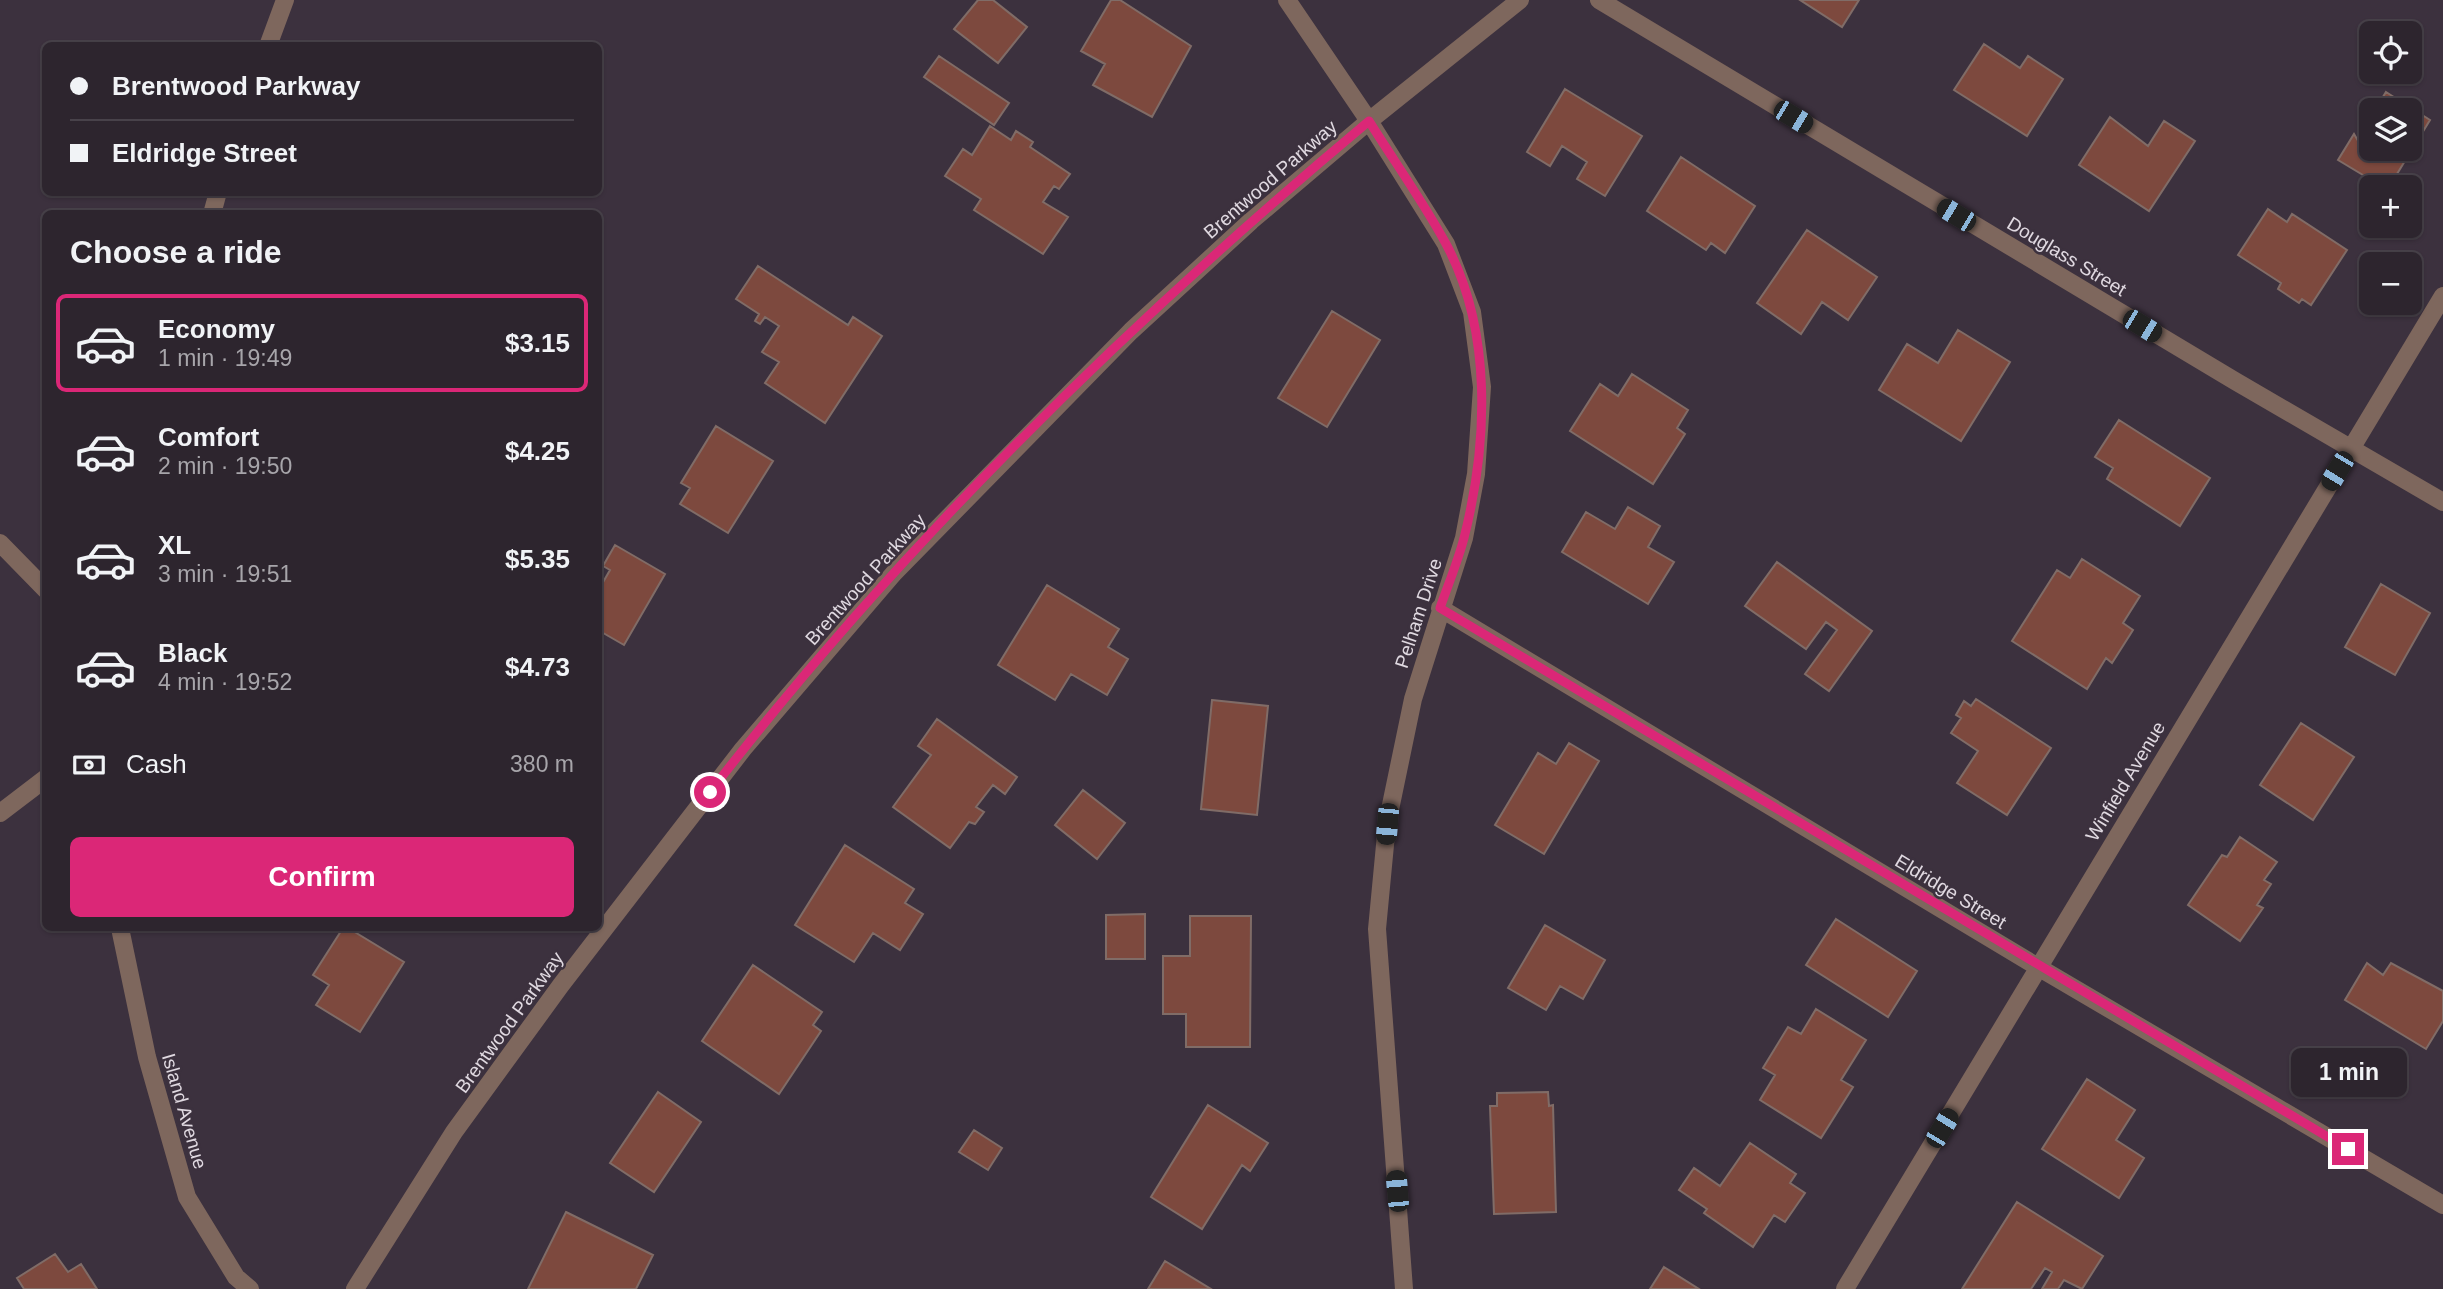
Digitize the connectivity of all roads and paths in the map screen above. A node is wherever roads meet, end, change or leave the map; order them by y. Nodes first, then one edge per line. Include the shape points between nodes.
1 (285, 0) edge
2 (1287, 0) edge
3 (1520, 0) edge
4 (1599, 0) edge
5 (269, 42) edge
6 (1369, 121) junction
7 (2443, 296) edge
8 (2351, 447) junction
9 (2443, 502) edge
10 (0, 543) edge
11 (42, 586) edge
12 (1440, 608) junction
13 (42, 781) edge
14 (0, 813) edge
15 (121, 931) edge
16 (2038, 967) junction
17 (2443, 1205) edge
18 (250, 1289) edge
19 (355, 1289) edge
20 (1405, 1289) edge
21 (1845, 1289) edge

1 - 5 street
2 - 6 street, Pelham Drive
3 - 6 street, Brentwood Parkway
4 - 8 street, Douglass Street
6 - 12 street, Pelham Drive via 1446,244 1472,312 1482,387 1476,474 1464,538
6 - 19 street, Brentwood Parkway via 1131,331 894,573 743,749 561,985 454,1132
7 - 8 street, Winfield Avenue
8 - 9 street, Douglass Street
8 - 16 street, Winfield Avenue
10 - 11 street
12 - 16 street, Eldridge Street
12 - 20 street, Pelham Drive via 1413,699 1387,824 1377,929
13 - 14 street
15 - 18 street, Island Avenue via 147,1057 187,1197 236,1277
16 - 17 street, Eldridge Street
16 - 21 street, Winfield Avenue

